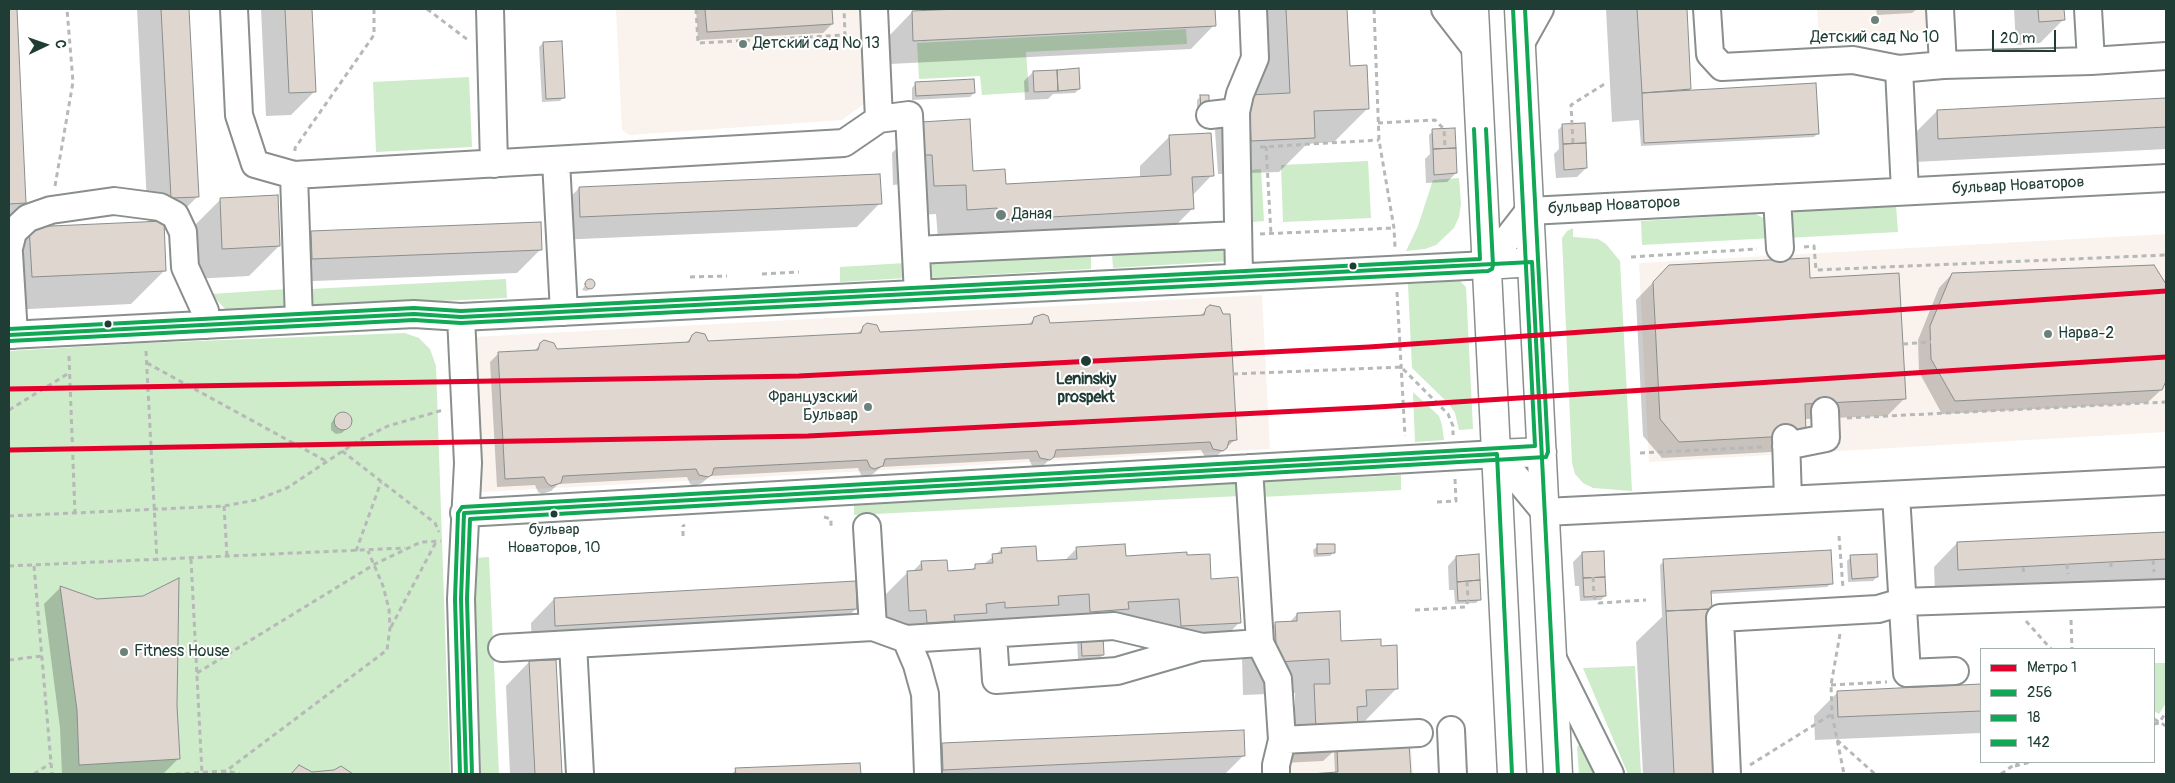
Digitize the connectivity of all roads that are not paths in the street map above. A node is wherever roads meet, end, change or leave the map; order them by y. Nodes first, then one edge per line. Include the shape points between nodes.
1 (234, 9) edge
2 (490, 9) edge
3 (874, 9) edge
4 (1253, 9) edge
5 (1445, 9) edge
6 (1474, 9) edge
7 (1519, 9) edge
8 (1540, 9) edge
9 (1707, 9) edge
10 (1940, 9) edge
11 (2088, 9) edge
12 (1520, 43) junction
13 (1476, 49) junction
14 (2166, 56) edge
15 (2091, 61) junction
16 (1943, 65) junction
17 (1899, 69) junction
18 (1236, 112) junction
19 (1210, 115) dead end
20 (879, 119) junction
21 (556, 161) junction
22 (494, 164) junction
23 (294, 175) junction
24 (2166, 178) edge
25 (1905, 192) junction
26 (1777, 198) junction
27 (1529, 211) junction
28 (1238, 235) junction
29 (1099, 242) junction
30 (9, 248) edge
31 (1780, 248) dead end
32 (916, 250) junction
33 (9, 253) edge
34 (1532, 262) junction
35 (1487, 265) junction
36 (1239, 277) junction
37 (1102, 284) junction
38 (918, 294) junction
39 (564, 312) junction
40 (462, 317) junction
41 (299, 320) junction
42 (207, 325) junction
43 (11, 335) edge
44 (1825, 415) road end
45 (1542, 452) junction
46 (1496, 454) junction
47 (1249, 468) junction
48 (2166, 481) edge
49 (1896, 494) junction
50 (1788, 500) junction
51 (1545, 512) junction
52 (464, 513) junction
53 (867, 527) dead end
54 (2166, 593) edge
55 (1902, 602) junction
56 (873, 627) junction
57 (993, 634) junction
58 (906, 639) junction
59 (1260, 643) junction
60 (573, 644) junction
61 (1202, 647) junction
62 (502, 648) dead end
63 (1552, 657) junction
64 (1955, 671) dead end
65 (1451, 730) dead end
66 (1419, 733) dead end
67 (1282, 740) junction
68 (1727, 773) edge
69 (466, 774) edge
70 (580, 774) edge
71 (928, 774) edge
72 (1276, 774) edge
73 (1453, 774) edge
74 (1512, 774) edge
75 (1558, 774) edge
76 (1610, 774) edge

1 - 23 street via 239,115 256,164
2 - 22 street
3 - 20 street
4 - 18 street via 1255,58
5 - 13 street
6 - 13 main road
7 - 12 main road
8 - 12 street
9 - 17 street via 1710,54 1722,67 1853,60
10 - 16 street
11 - 15 street
12 - 27 main road
13 - 35 main road
14 - 15 street
15 - 16 street
16 - 17 street
17 - 25 street
18 - 19 street
18 - 28 street
20 - 21 street via 844,143
20 - 32 street via 910,115
21 - 22 street
21 - 39 street
22 - 23 street
23 - 41 street
24 - 25 street, бульвар Новаторов
25 - 26 street, бульвар Новаторов
26 - 27 street, бульвар Новаторов
26 - 31 street
27 - 34 main road
27 - 35 street, бульвар Новаторов
28 - 29 street
28 - 36 street
29 - 32 street
29 - 37 street
30 - 42 street via 13,232 28,218 51,210 114,201 160,207 175,215 183,232 185,267 206,311
32 - 38 street
33 - 43 street
34 - 35 main road
34 - 45 main road
35 - 36 street
35 - 46 main road
36 - 37 street
37 - 38 street
38 - 39 street
39 - 40 street
40 - 41 street via 414,314
40 - 52 street via 468,463
41 - 42 street
42 - 43 street
44 - 50 street via 1826,438 1786,442
45 - 46 main road
45 - 51 main road
46 - 47 street
46 - 51 street
46 - 74 main road
47 - 52 street
47 - 59 street
48 - 49 street
49 - 50 street
49 - 55 street
50 - 51 street
51 - 63 main road
52 - 69 street via 461,599
53 - 56 street
54 - 55 street
55 - 64 street via 1907,674
55 - 68 street via 1878,609 1720,618
56 - 58 street
56 - 60 street
57 - 58 street
57 - 61 street via 1114,626
57 - 61 street via 996,680 1117,672
58 - 71 street via 925,694
59 - 61 street
59 - 67 street via 1278,679
60 - 62 street
60 - 70 street
63 - 75 main road
63 - 76 street
65 - 73 street
66 - 67 street
67 - 72 street

